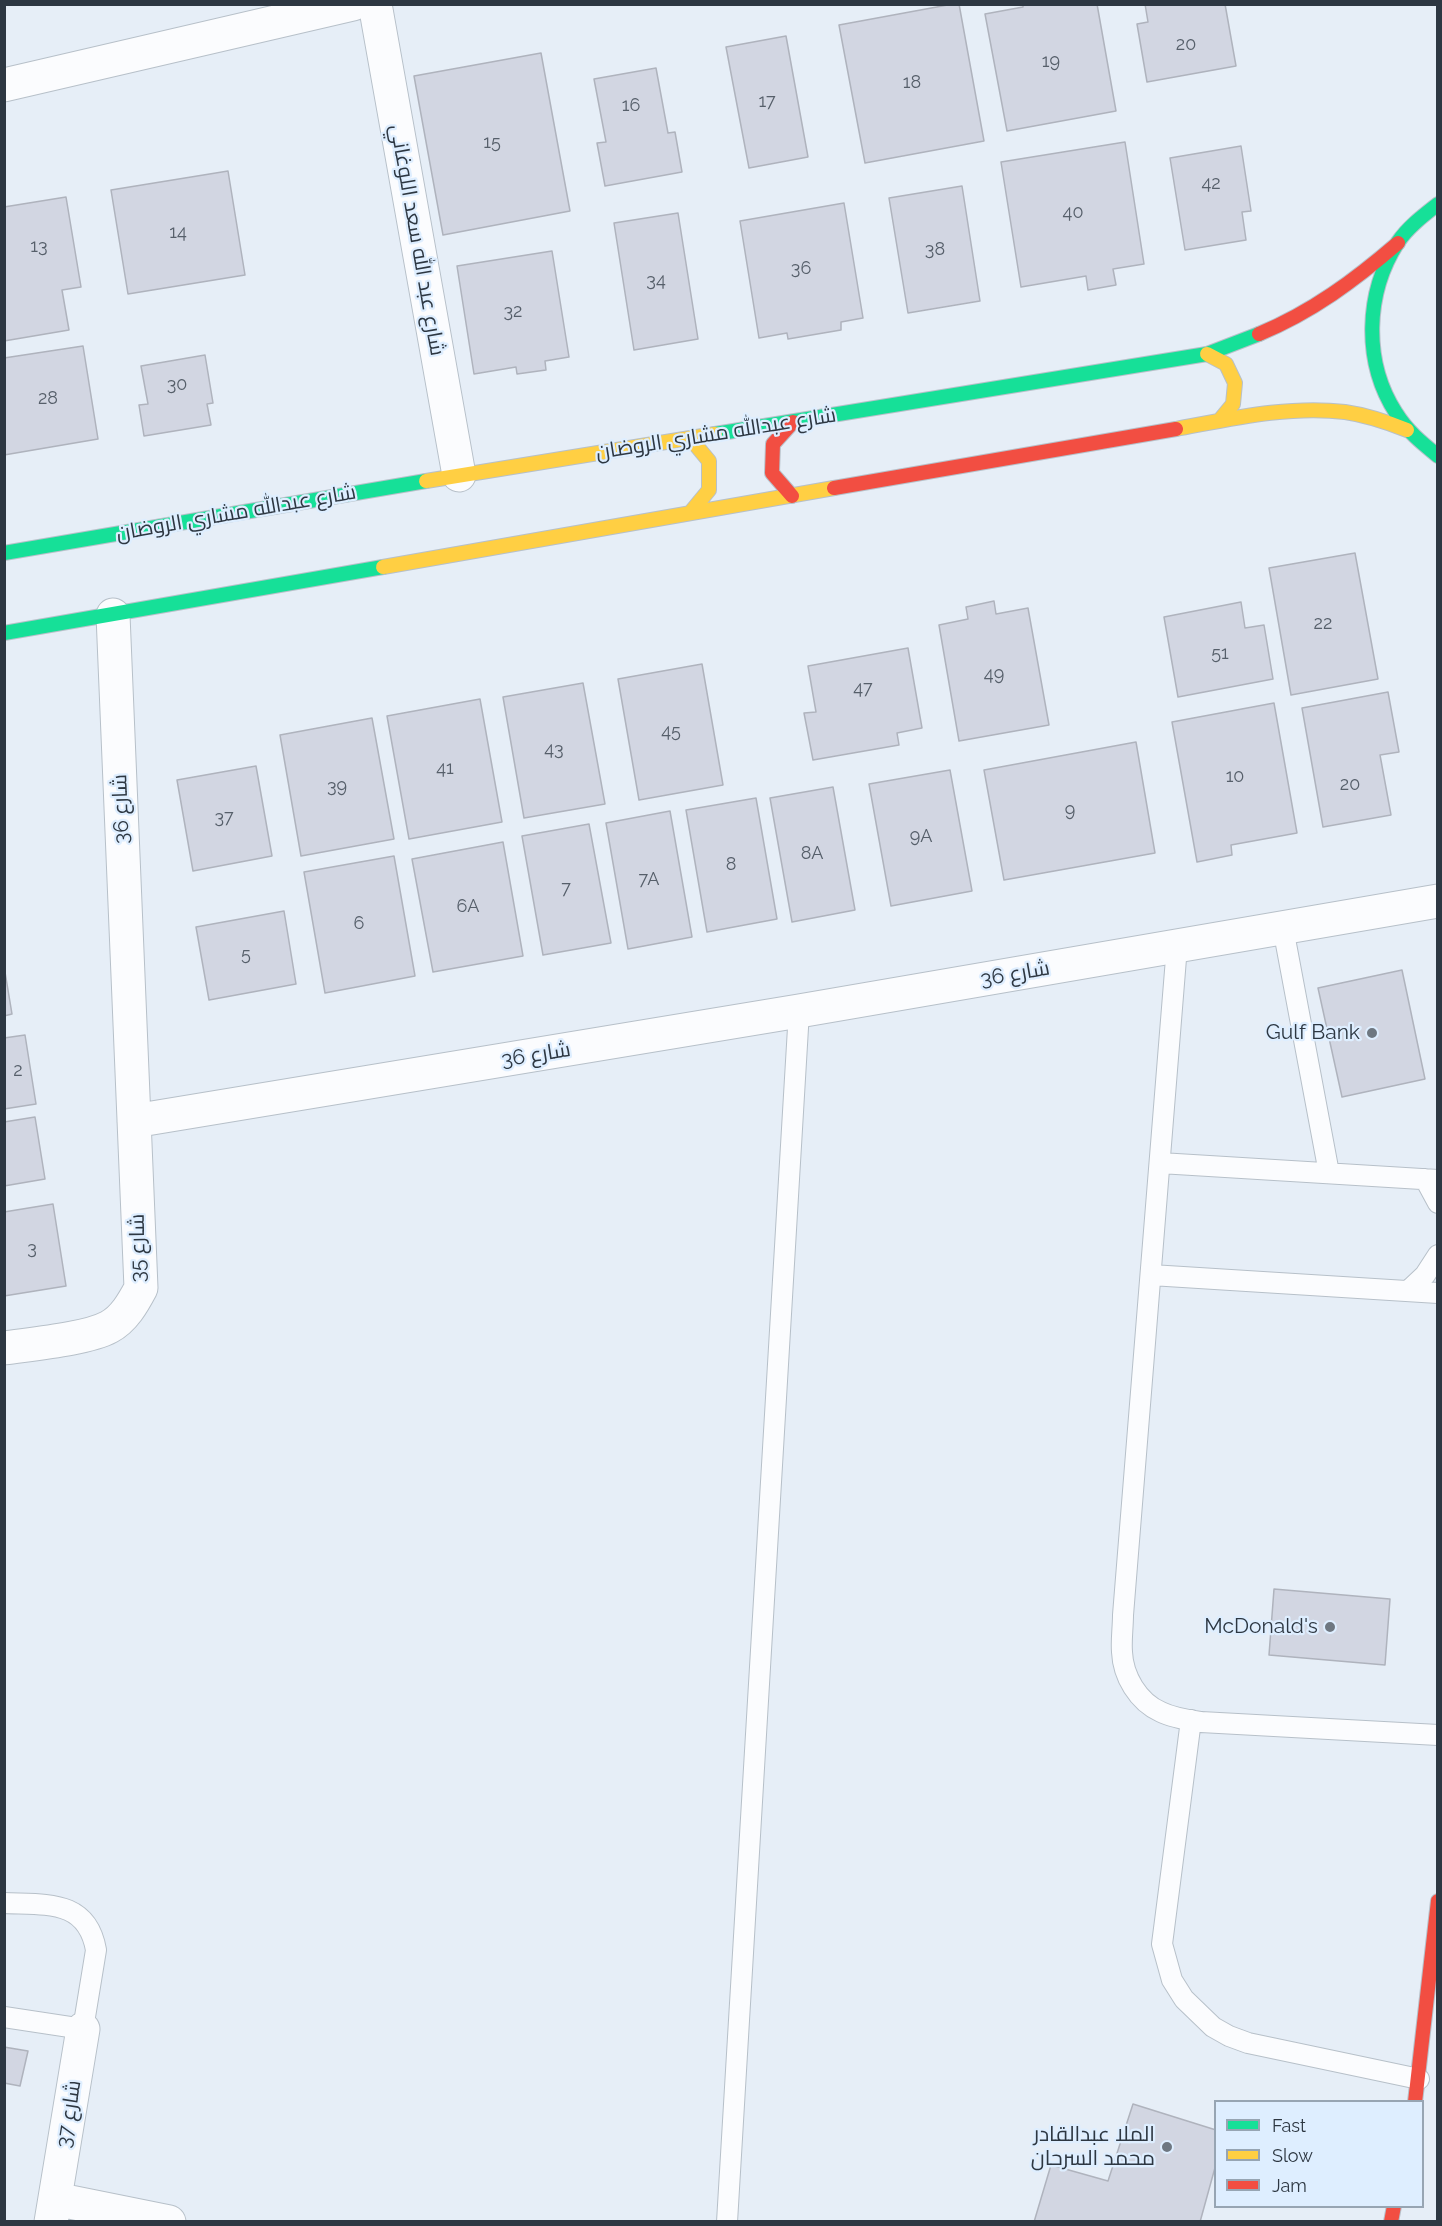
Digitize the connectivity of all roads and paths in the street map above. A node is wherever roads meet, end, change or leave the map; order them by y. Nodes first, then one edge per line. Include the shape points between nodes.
1 (352, 4) edge
2 (375, 4) edge
3 (4, 85) edge
4 (1437, 204) edge
5 (1398, 243) junction
6 (1207, 354) junction
7 (1220, 421) junction
8 (793, 422) junction
9 (1407, 430) junction
10 (690, 438) junction
11 (1436, 457) edge
12 (459, 475) junction
13 (792, 496) junction
14 (690, 513) junction
15 (4, 553) edge
16 (113, 615) junction
17 (4, 633) edge
18 (1437, 901) edge
19 (1284, 928) junction
20 (1178, 946) junction
21 (799, 1011) junction
22 (134, 1121) junction
23 (1160, 1163) junction
24 (1329, 1173) junction
25 (1431, 1180) edge
26 (1437, 1203) edge
27 (1437, 1255) edge
28 (1151, 1275) junction
29 (1408, 1291) junction
30 (1437, 1293) edge
31 (4, 1348) edge
32 (1191, 1720) junction
33 (1437, 1735) edge
34 (1437, 1901) edge
35 (4, 1903) edge
36 (4, 2017) edge
37 (83, 2029) junction
38 (1419, 2079) junction
39 (1415, 2100) edge
40 (53, 2210) edge
41 (169, 2222) edge
42 (727, 2222) edge

1 - 3 street
2 - 12 street, شارع عبد الله سعد اللوغاني
4 - 5 street
5 - 6 street, شارع عبدالله مشاري الروضان via 1340,291 1306,312
5 - 9 street via 1382,273 1373,305 1371,338 1380,382
6 - 7 street via 1226,364 1235,383 1233,404
6 - 8 street, شارع عبدالله مشاري الروضان
7 - 9 street via 1342,411
7 - 13 street
8 - 10 street, شارع عبدالله مشاري الروضان
8 - 13 street via 773,444 772,473
9 - 11 street
10 - 12 street, شارع عبدالله مشاري الروضان
10 - 14 street via 709,461 709,490
12 - 15 street, شارع عبدالله مشاري الروضان
13 - 14 street
14 - 16 street
16 - 17 street
16 - 22 street, شارع 36
18 - 19 street, شارع 36
19 - 20 street, شارع 36
19 - 24 lane
20 - 21 street, شارع 36
20 - 23 lane
21 - 22 street, شارع 36
21 - 42 lane
22 - 31 street, شارع 35 via 141,1288 131,1306 118,1321 101,1330
23 - 24 lane
23 - 28 lane
24 - 25 lane
25 - 26 lane
27 - 29 lane via 1425,1275
28 - 29 lane
28 - 32 lane via 1122,1654 1125,1673 1144,1701 1160,1712
29 - 30 lane
32 - 33 lane
32 - 38 lane via 1162,1944 1172,1980 1184,1999 1229,2036 1248,2043
34 - 38 street
35 - 37 lane via 69,1909 89,1928 96,1950
36 - 37 lane
37 - 40 street, شارع 37
38 - 39 street
40 - 41 street, شارع 37

